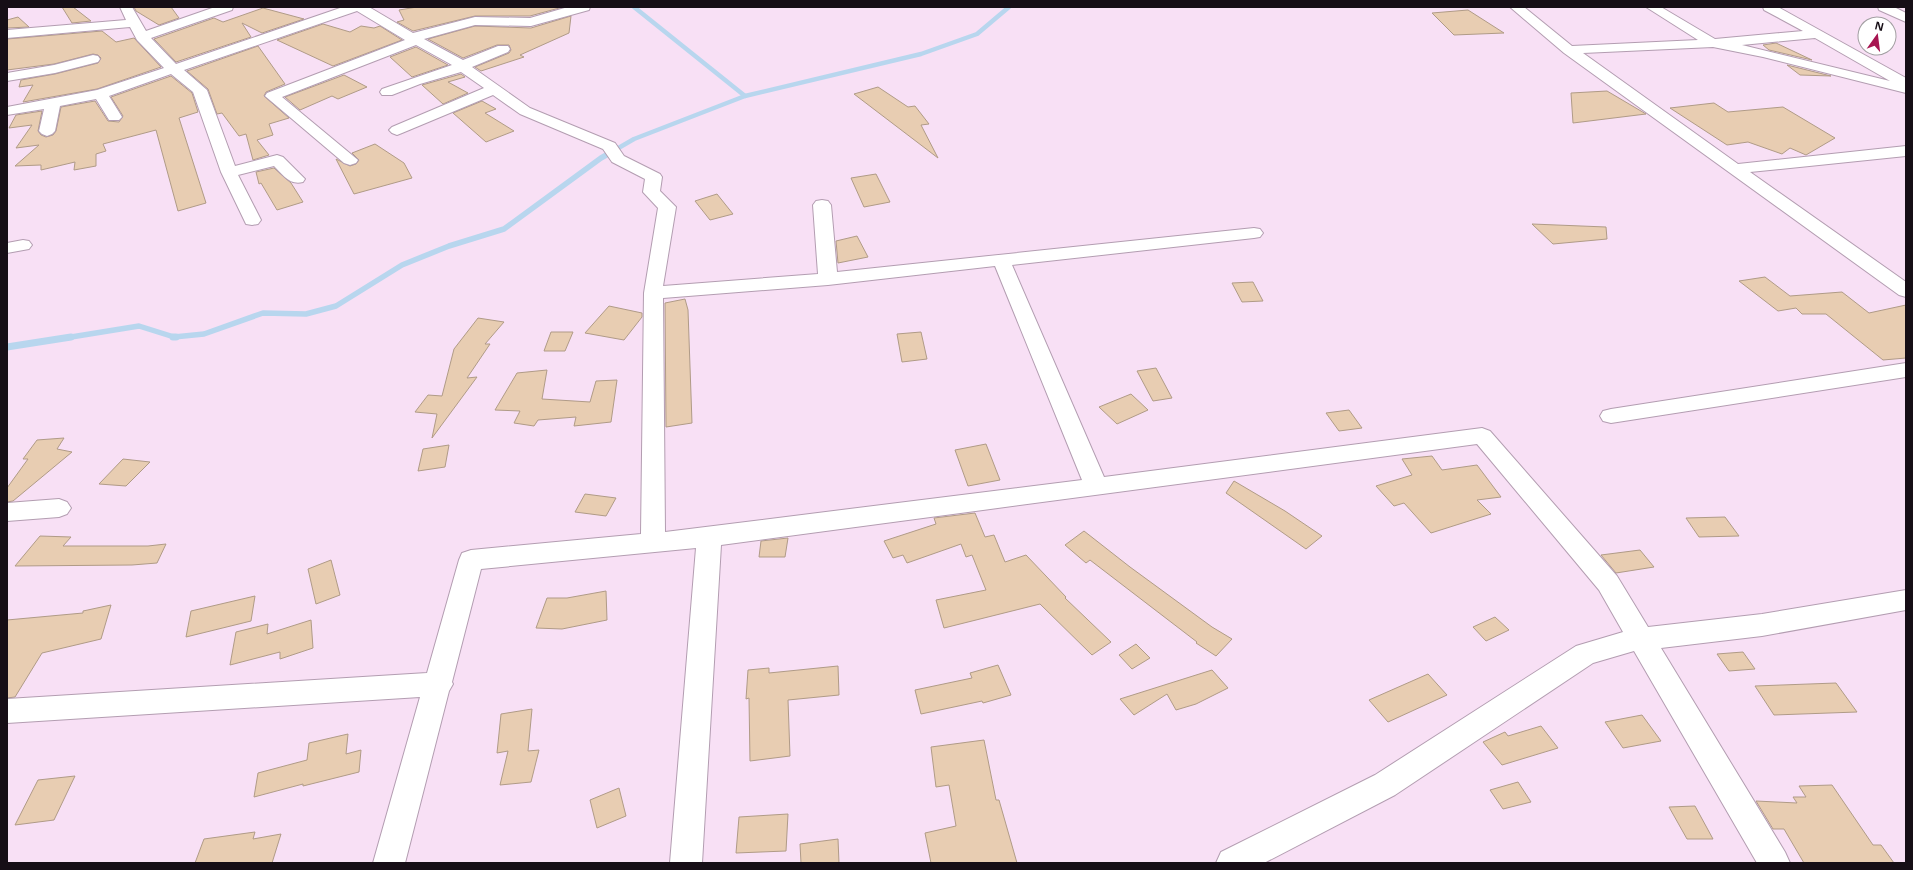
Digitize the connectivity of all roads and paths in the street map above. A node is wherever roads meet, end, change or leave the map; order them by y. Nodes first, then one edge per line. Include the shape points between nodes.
1 (126, 7) edge
2 (227, 7) edge
3 (356, 7) edge
4 (360, 7) edge
5 (584, 7) edge
6 (1516, 7) edge
7 (1652, 7) edge
8 (1769, 7) edge
9 (1884, 7) edge
10 (548, 11) edge
11 (1906, 18) edge
12 (139, 30) junction
13 (7, 34) edge
14 (1819, 34) junction
15 (413, 39) junction
16 (1713, 43) junction
17 (503, 49) dead end
18 (1569, 50) junction
19 (93, 60) dead end
20 (462, 65) junction
21 (173, 69) junction
22 (7, 77) edge
23 (1906, 84) edge
24 (495, 89) junction
25 (1906, 89) edge
26 (387, 92) dead end
27 (100, 94) junction
28 (54, 103) junction
29 (7, 111) edge
30 (114, 117) dead end
31 (397, 130) dead end
32 (47, 131) dead end
33 (1906, 151) edge
34 (350, 160) dead end
35 (1734, 169) junction
36 (229, 172) junction
37 (297, 179) dead end
38 (822, 205) dead end
39 (252, 220) dead end
40 (1254, 233) dead end
41 (1001, 260) junction
42 (828, 279) junction
43 (1906, 291) edge
44 (653, 293) junction
45 (1906, 370) edge
46 (1611, 416) dead end
47 (1096, 486) junction
48 (59, 508) dead end
49 (7, 512) edge
50 (709, 537) junction
51 (653, 543) junction
52 (1906, 600) edge
53 (1639, 639) junction
54 (439, 684) junction
55 (7, 711) edge
56 (389, 863) edge
57 (686, 863) edge
58 (1232, 863) edge
59 (1774, 863) edge

1 - 12 street
2 - 12 street
3 - 21 street
4 - 15 street
5 - 10 street
6 - 18 street
7 - 16 street
8 - 14 street
9 - 11 street
10 - 15 street via 531,22 475,21
12 - 13 street
12 - 21 street
14 - 16 street
14 - 23 street
15 - 20 street
15 - 34 street via 272,96
16 - 18 street
16 - 25 street via 1764,53
17 - 20 street
18 - 35 street
19 - 22 street
20 - 24 street
20 - 26 street
21 - 27 street
21 - 36 street via 200,90
24 - 31 street
24 - 44 street via 525,111 614,153 654,177 651,192 667,207
27 - 28 street
27 - 30 street
28 - 29 street
28 - 32 street
33 - 35 street
35 - 43 street via 1808,219
36 - 37 street via 277,160
36 - 39 street
38 - 42 street
40 - 41 street
41 - 42 street
41 - 47 street
42 - 44 street
44 - 51 street
45 - 46 street
47 - 50 street
47 - 53 street via 1482,436 1608,583
48 - 49 street
50 - 51 street
50 - 57 street
51 - 54 street via 471,560
52 - 53 street via 1762,626
53 - 58 street via 1585,654 1385,785
53 - 59 street
54 - 55 street
54 - 56 street

